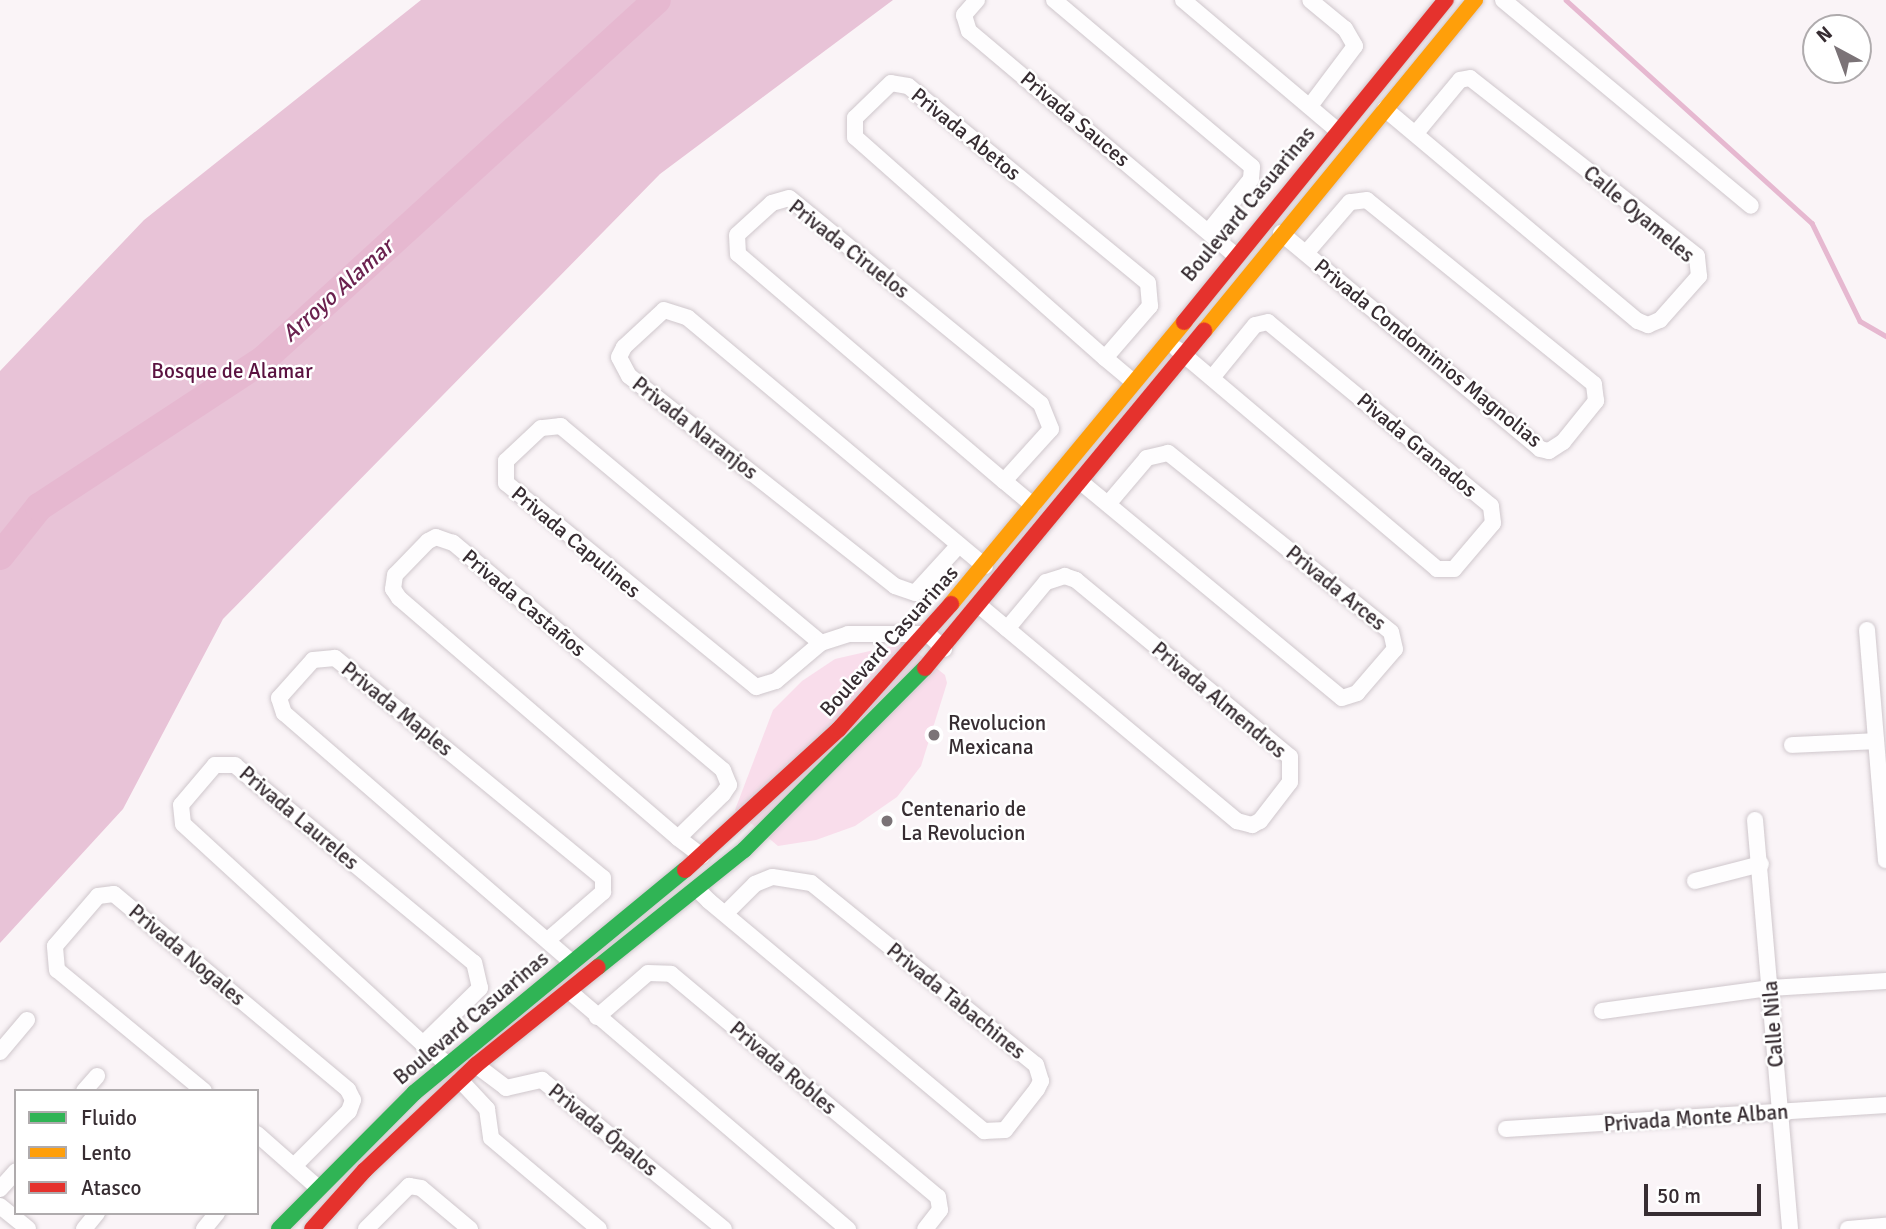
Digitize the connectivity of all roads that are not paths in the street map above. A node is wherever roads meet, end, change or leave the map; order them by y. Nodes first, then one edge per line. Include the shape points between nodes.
1 (976, 0) edge
2 (1054, 0) edge
3 (1183, 0) edge
4 (1310, 0) edge
5 (1475, 0) edge
6 (1503, 0) edge
7 (1443, 1) edge
8 (1310, 106) junction
9 (1385, 109) junction
10 (1338, 130) junction
11 (1416, 133) junction
12 (1751, 206) dead end
13 (1209, 231) junction
14 (1281, 233) junction
15 (1307, 253) junction
16 (1234, 254) junction
17 (1165, 339) junction
18 (1184, 355) junction
19 (1105, 358) junction
20 (1212, 378) junction
21 (1131, 380) junction
22 (1004, 481) junction
23 (1082, 483) junction
24 (1108, 504) junction
25 (1033, 505) junction
26 (959, 545) junction
27 (985, 566) junction
28 (981, 607) junction
29 (1007, 629) junction
30 (1867, 629) dead end
31 (928, 634) junction
32 (821, 643) junction
33 (944, 649) junction
34 (1876, 741) junction
35 (1792, 745) dead end
36 (1755, 820) dead end
37 (678, 838) junction
38 (702, 856) junction
39 (1886, 860) edge
40 (1761, 864) junction
41 (1695, 881) dead end
42 (697, 889) junction
43 (726, 914) junction
44 (549, 939) junction
45 (571, 962) junction
46 (1886, 981) edge
47 (1770, 988) junction
48 (569, 991) junction
49 (1602, 1011) dead end
50 (597, 1017) junction
51 (27, 1020) dead end
52 (423, 1044) junction
53 (0, 1052) edge
54 (447, 1064) junction
55 (476, 1065) junction
56 (97, 1076) dead end
57 (460, 1080) junction
58 (86, 1089) edge
59 (203, 1089) edge
60 (1886, 1105) edge
61 (1780, 1113) junction
62 (1506, 1129) dead end
63 (259, 1136) edge
64 (295, 1165) junction
65 (14, 1173) edge
66 (316, 1186) junction
67 (0, 1189) edge
68 (0, 1206) edge
69 (95, 1215) edge
70 (215, 1215) edge
71 (321, 1226) edge
72 (1886, 1226) edge
73 (27, 1229) edge
74 (84, 1229) edge
75 (204, 1229) edge
76 (279, 1229) edge
77 (366, 1229) edge
78 (470, 1229) edge
79 (599, 1229) edge
80 (724, 1229) edge
81 (848, 1229) edge
82 (925, 1229) edge
83 (1790, 1229) edge
84 (1848, 1229) edge

1 - 13 street, Privada Sauces via 964,16 969,31
2 - 13 street via 1252,167 1251,179
3 - 8 street
4 - 8 street via 1345,29 1355,46
5 - 9 street, Boulevard Casuarinas
6 - 12 street
7 - 10 street, Boulevard Casuarinas
8 - 10 street
9 - 11 street, Calle Oyameles
9 - 14 street, Boulevard Casuarinas
10 - 16 street, Boulevard Casuarinas
11 - 11 street, Calle Oyameles via 1638,321 1648,325 1660,320 1699,276 1697,256 1470,78 1460,80
13 - 16 street, Privada Sauces
14 - 15 street, Privada Condominios Magnolias
14 - 18 street, Boulevard Casuarinas
15 - 15 street, Privada Condominios Magnolias via 1540,449 1549,451 1563,442 1596,401 1594,384 1367,201 1350,202
16 - 17 street, Boulevard Casuarinas
17 - 18 street, Pivada Granados
17 - 21 street, Boulevard Casuarinas
18 - 20 street, Pivada Granados
18 - 23 street, Boulevard Casuarinas
19 - 19 street, Privada Abetos via 1150,306 1148,282 908,86 891,83 855,118 855,137
19 - 21 street, Privada Abetos
20 - 20 street, Pivada Granados via 1437,569 1454,569 1493,523 1491,506 1268,322 1255,325
21 - 25 street, Boulevard Casuarinas
22 - 22 street, Privada Ciruelos via 1051,429 1041,404 789,198 772,203 737,235 738,254
22 - 25 street, Privada Ciruelos
23 - 24 street, Privada Arces
23 - 28 street, Boulevard Casuarinas
24 - 24 street, Privada Arces via 1342,698 1357,693 1395,649 1391,632 1168,453 1147,458
25 - 27 street, Boulevard Casuarinas
26 - 26 street, Privada Naranjos via 688,318 664,310 624,347 619,356 629,376 895,586 915,593
26 - 27 street, Privada Naranjos
27 - 31 street, Boulevard Casuarinas
28 - 29 street, Privada Almendros
28 - 33 street, Boulevard Casuarinas
29 - 29 street, Privada Almendros via 1237,821 1252,825 1260,821 1290,782 1290,757 1076,580 1065,576 1046,582
30 - 34 street
31 - 32 street, Privada Capulines via 885,630
31 - 33 street
31 - 38 street, Boulevard Casuarinas via 839,729
32 - 32 street, Privada Capulines via 767,687 745,682 506,483 506,460 541,428 561,426
33 - 42 street, Boulevard Casuarinas via 833,764
34 - 35 street
34 - 39 street
36 - 40 street, Calle Nila
37 - 37 street, Privada Castaños via 729,786 723,770 453,543 436,537 428,541 396,575 393,589 399,598
37 - 38 street, Privada Castaños
38 - 45 street, Boulevard Casuarinas
40 - 41 street
40 - 47 street, Calle Nila
42 - 43 street, Privada Tabachines
42 - 48 street, Boulevard Casuarinas
43 - 43 street, Privada Tabachines via 755,884 772,877 811,883 1036,1066 1041,1081 1037,1089 1005,1130 984,1131
44 - 44 street, Privada Maples via 603,892 604,878 335,658 321,655 313,660 279,698 284,713
44 - 45 street, Privada Maples
45 - 54 street, Boulevard Casuarinas
46 - 47 street
47 - 49 street
47 - 61 street, Calle Nila
48 - 50 street
48 - 55 street, Boulevard Casuarinas
50 - 81 street
50 - 82 street, Privada Robles via 648,973 671,974 938,1197 940,1210
51 - 53 street
52 - 52 street, Privada Laureles via 480,988 482,976 474,963 236,765 215,765 181,805 183,824
52 - 54 street, Privada Laureles
54 - 66 street, Boulevard Casuarinas
55 - 57 street, Boulevard Casuarinas
55 - 80 street, Privada Ópalos via 506,1088 542,1080
56 - 58 street
57 - 71 street, Boulevard Casuarinas
57 - 79 street via 487,1110 491,1138
59 - 64 street, Privada Nogales via 57,970 55,946 98,896 114,894 348,1090 353,1100 349,1111
60 - 61 street, Privada Monte Alban
61 - 62 street, Privada Monte Alban
61 - 83 street, Calle Nila
63 - 64 street
64 - 66 street
65 - 67 street
66 - 76 street, Boulevard Casuarinas
68 - 73 street
69 - 74 street
70 - 75 street
72 - 84 street
77 - 78 street via 409,1186 421,1188

